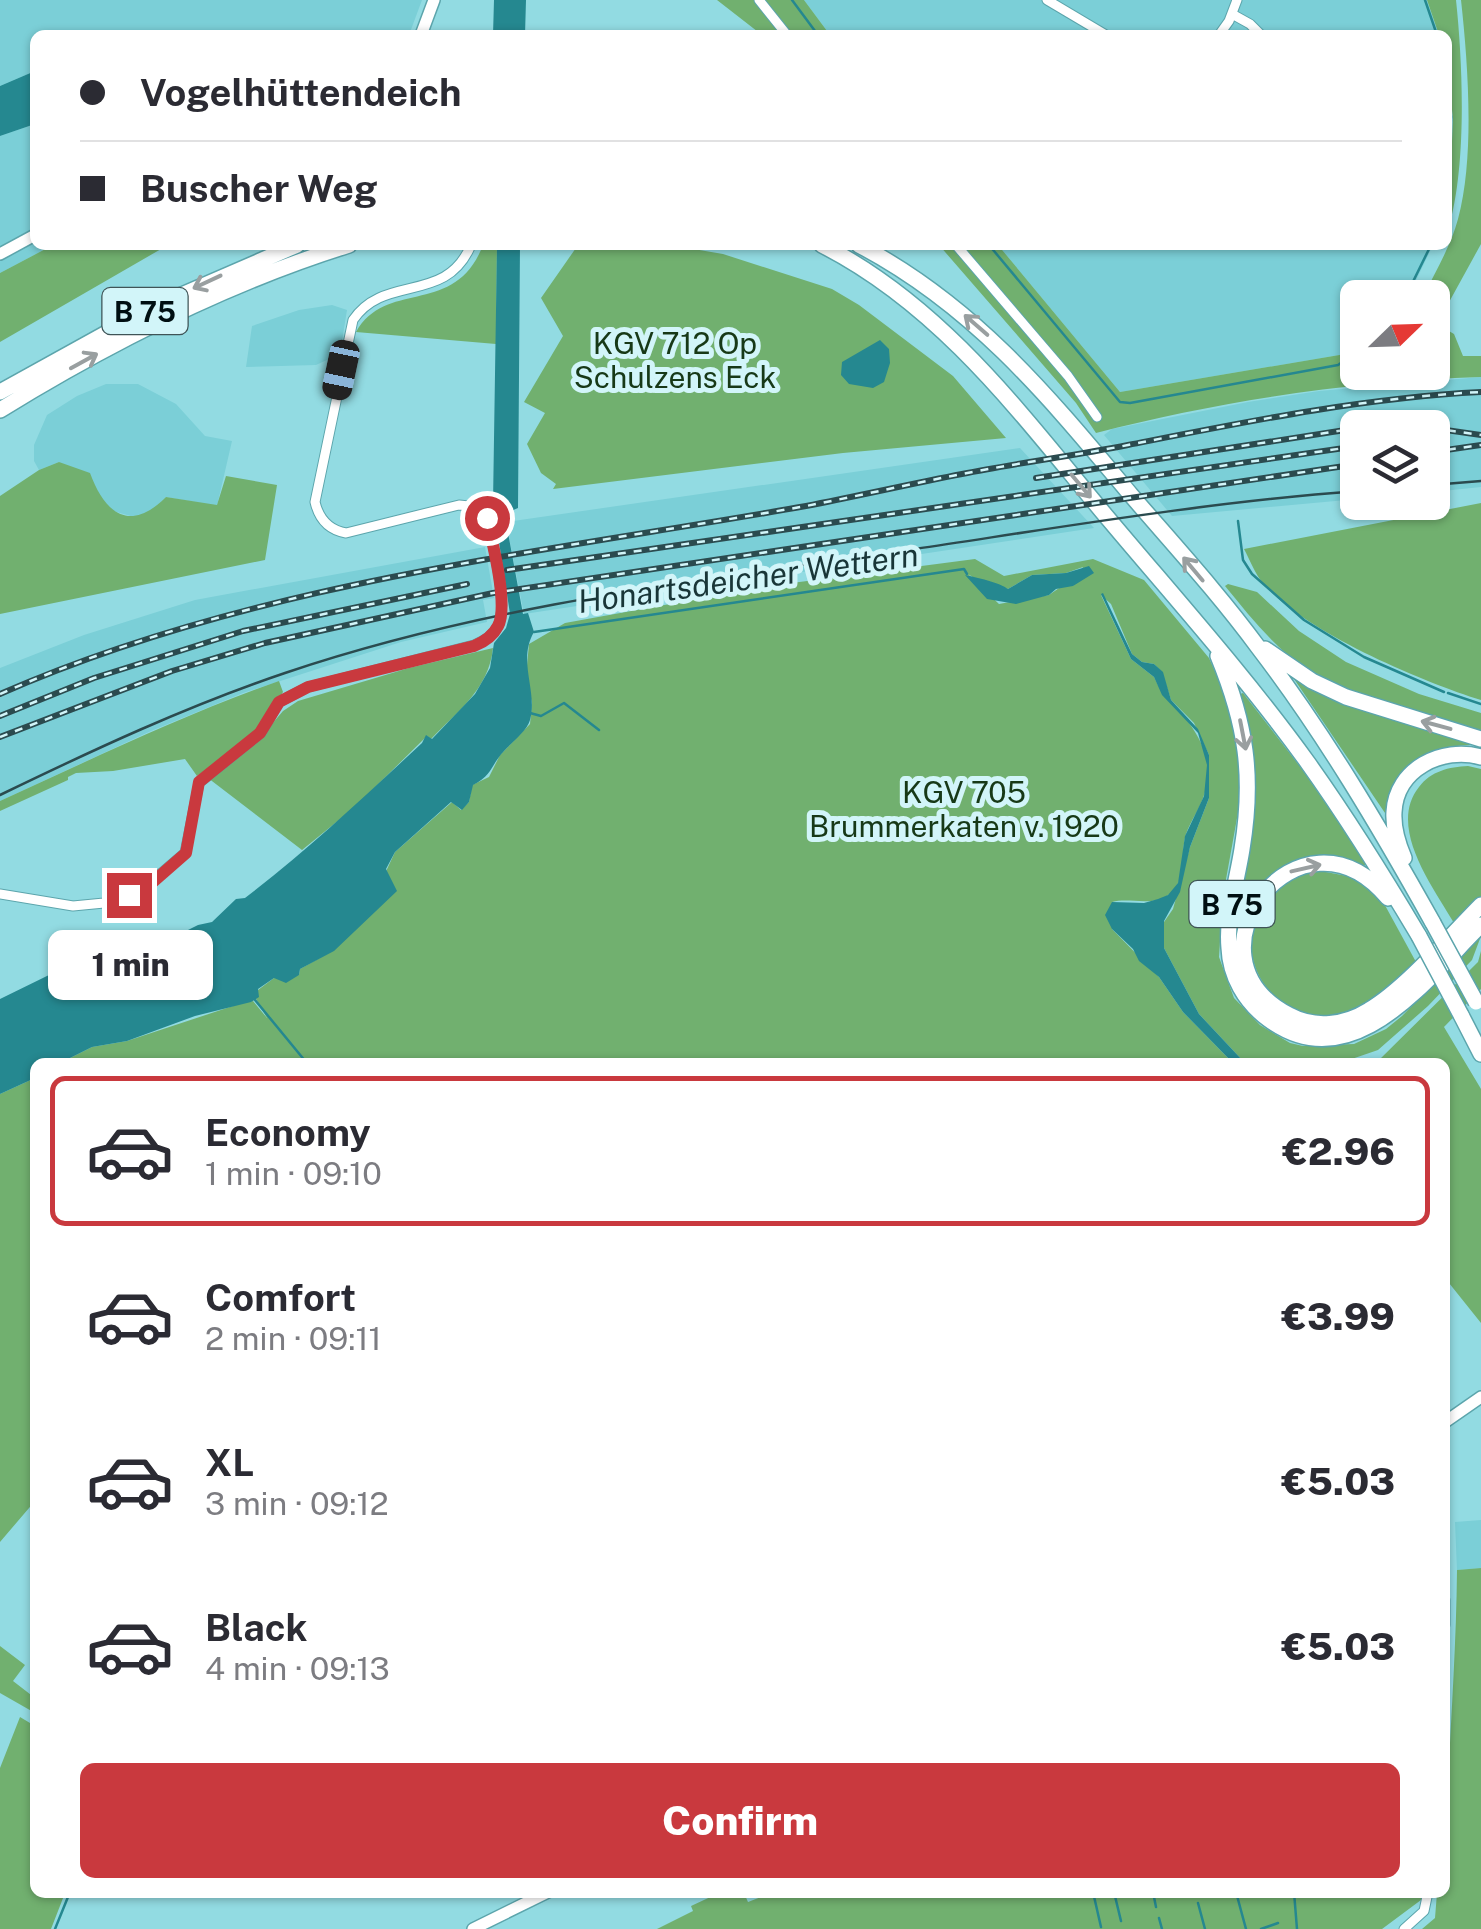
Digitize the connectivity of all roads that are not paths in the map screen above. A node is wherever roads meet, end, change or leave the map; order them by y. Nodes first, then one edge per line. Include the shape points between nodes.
1 (434, 0) edge
2 (759, 0) edge
3 (1048, 0) edge
4 (1237, 0) edge
5 (1232, 14) junction
6 (422, 30) edge
7 (783, 30) edge
8 (1098, 30) edge
9 (1221, 30) edge
10 (1256, 30) edge
11 (30, 238) edge
12 (285, 250) edge
13 (335, 250) edge
14 (468, 250) edge
15 (830, 250) edge
16 (868, 250) edge
17 (960, 250) edge
18 (0, 254) edge
19 (0, 392) edge
20 (0, 410) edge
21 (1097, 417) dead end
22 (1212, 643) junction
23 (1256, 643) junction
24 (1481, 739) edge
25 (1481, 758) edge
26 (0, 894) edge
27 (1418, 895) junction
28 (1481, 905) edge
29 (1481, 925) edge
30 (1419, 936) junction
31 (1478, 1007) edge
32 (1481, 1054) edge
33 (1481, 1397) edge
34 (1450, 1419) edge
35 (536, 1898) edge
36 (1427, 1898) edge
37 (474, 1929) edge
38 (1404, 1929) edge

1 - 6 street
2 - 7 street
3 - 8 street
4 - 5 street
5 - 9 street
5 - 10 street
11 - 18 street
12 -> 19 highway, B 75 via 152,308
20 -> 13 highway, B 75 via 154,326
14 - 26 street via 446,277 379,296 352,320 315,502 329,526 346,533 459,505 479,507 488,522 502,606 498,628 480,643 283,698 260,733 199,782 186,853 142,889 73,906
15 -> 22 highway, B 75 via 938,324
23 -> 16 highway via 1006,350 922,282
17 - 21 street
22 -> 29 highway, B 75 via 1246,741 1249,796 1228,946 1254,1008 1305,1036 1351,1035 1396,1009
22 - 30 highway, B 75 via 1338,805
24 -> 23 highway via 1328,689
23 - 27 highway
25 - 27 highway via 1456,754 1429,761 1398,794 1394,824
27 - 31 highway, bridge
28 -> 30 highway, B 75 via 1385,999 1334,1024 1297,1019 1274,1007 1250,972 1243,945 1259,895 1282,876 1314,864 1347,866 1374,881
30 - 32 highway, B 75, bridge
33 - 34 street
35 - 37 street
36 - 38 street via 1424,1911

